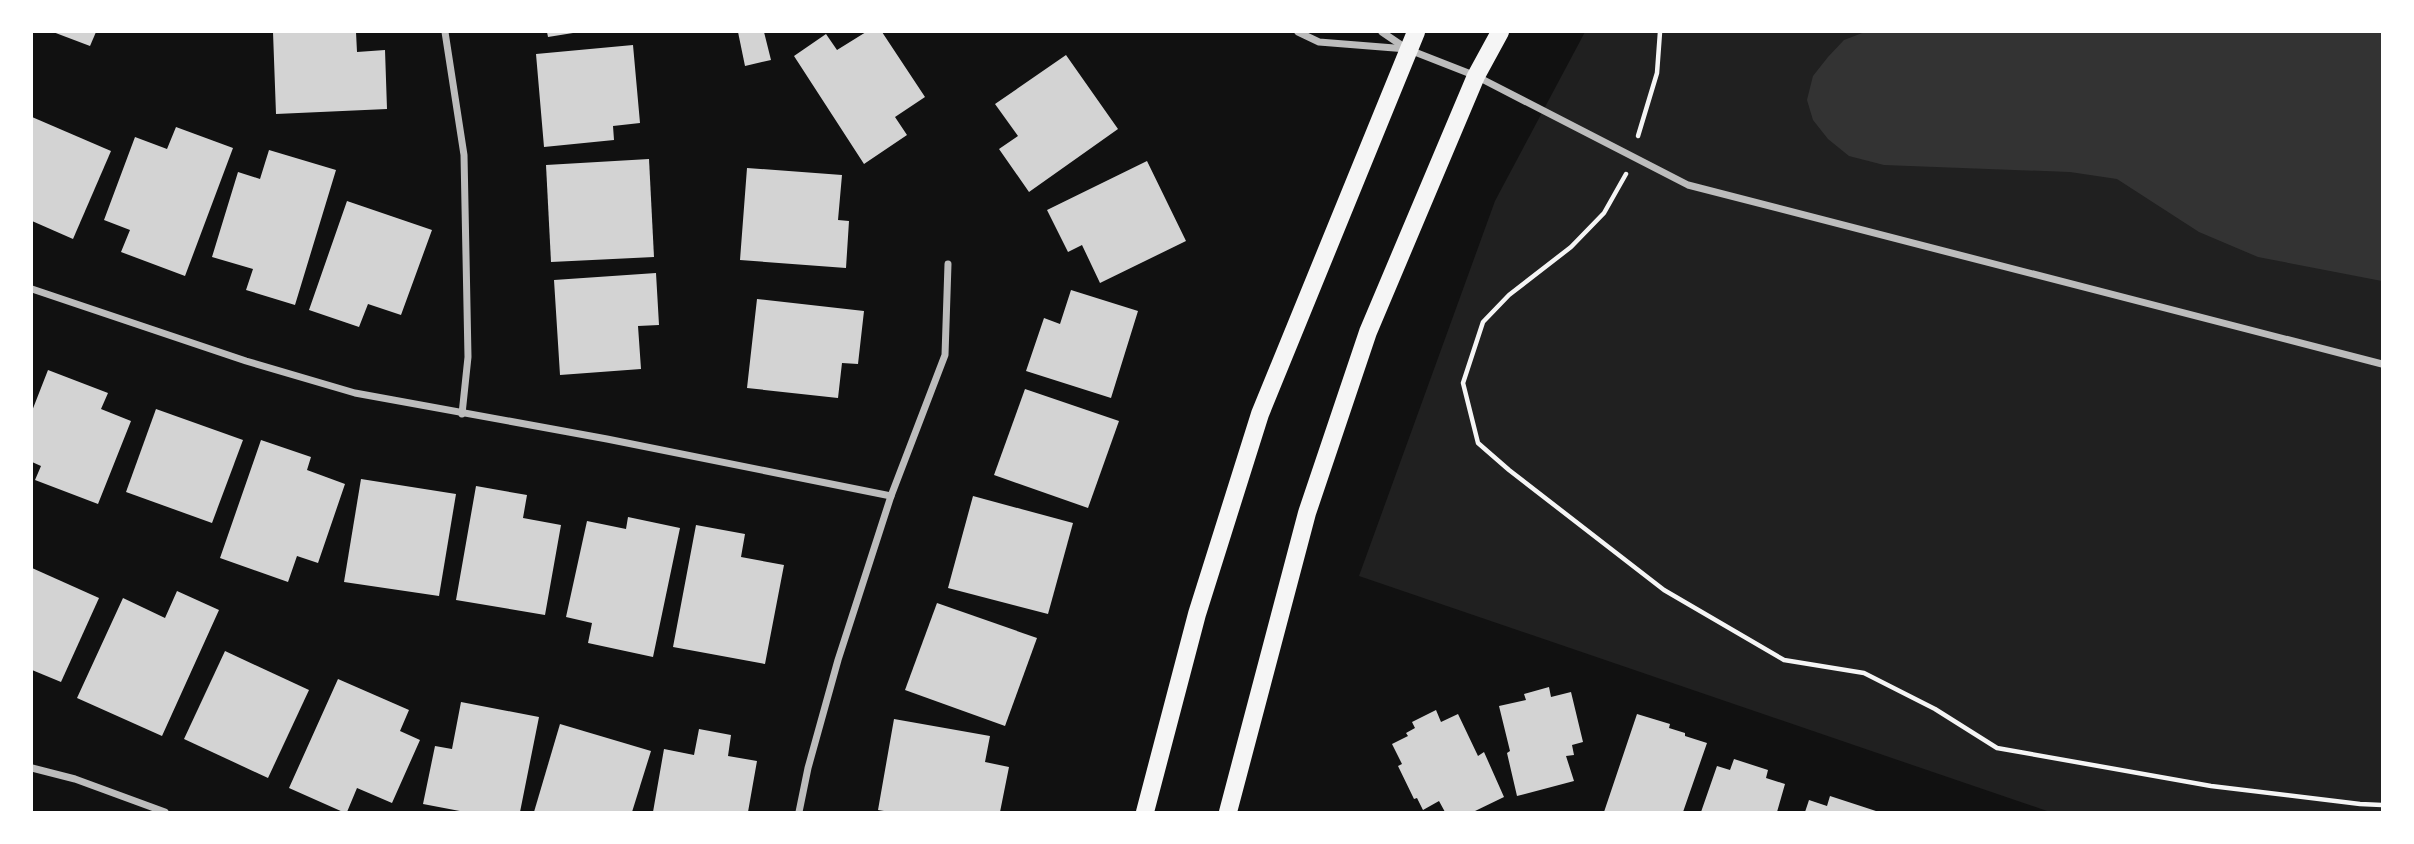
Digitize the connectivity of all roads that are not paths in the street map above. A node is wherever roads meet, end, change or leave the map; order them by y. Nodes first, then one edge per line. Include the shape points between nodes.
1 (444, 32) edge
2 (1298, 32) edge
3 (1382, 32) edge
4 (1416, 32) edge
5 (1500, 32) edge
6 (1407, 49) junction
7 (1476, 76) junction
8 (948, 264) dead end
9 (32, 289) edge
10 (2382, 364) edge
11 (462, 414) junction
12 (891, 496) junction
13 (32, 768) edge
14 (165, 813) edge
15 (799, 813) edge
16 (1145, 813) edge
17 (1228, 813) edge

1 - 11 street via 464,155 468,357
2 - 6 street via 1318,42
3 - 6 street
4 - 6 main road
5 - 7 main road
6 - 7 street
6 - 16 main road via 1260,414 1197,614
7 - 10 street via 1688,185
7 - 17 main road via 1353,375 1307,513
8 - 12 street via 945,355
9 - 11 street via 343,390
11 - 12 street
12 - 15 street via 838,660
13 - 14 street

